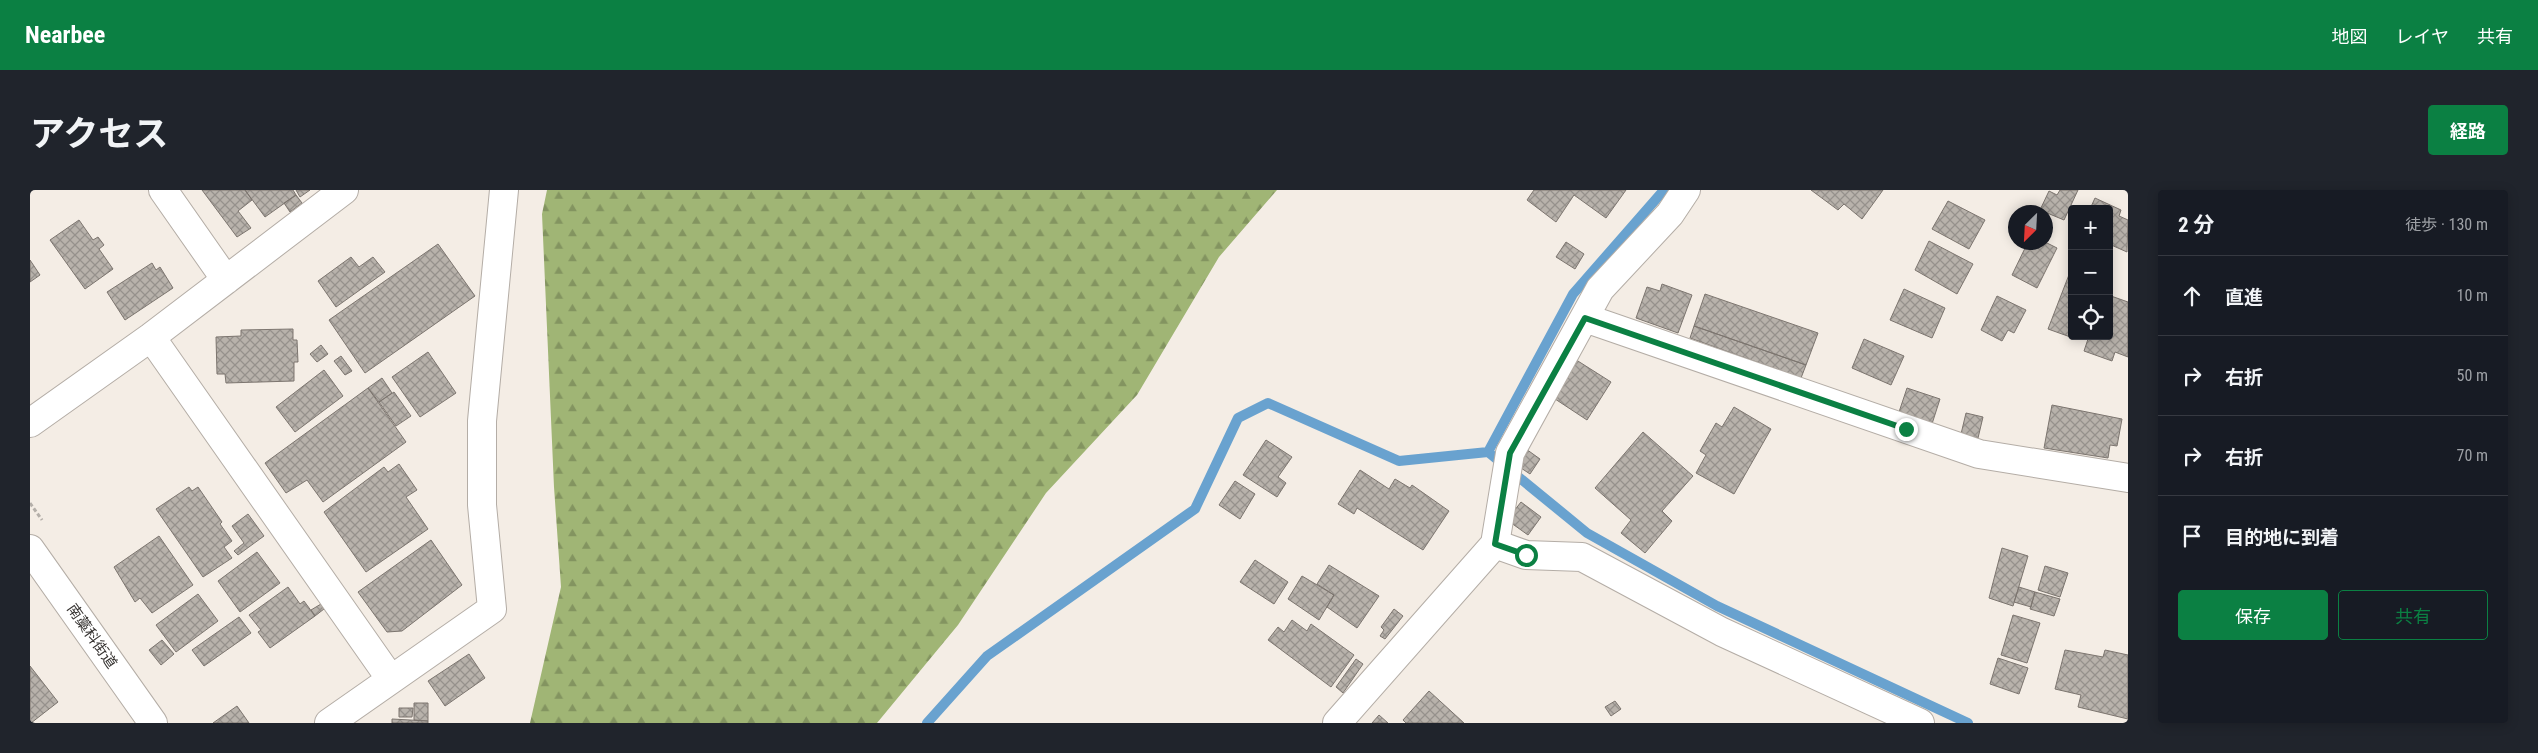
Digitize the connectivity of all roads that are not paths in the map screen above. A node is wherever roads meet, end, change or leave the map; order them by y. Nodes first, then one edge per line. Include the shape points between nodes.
1 (163, 190) edge
2 (344, 190) edge
3 (504, 190) edge
4 (1686, 190) edge
5 (226, 280) junction
6 (1585, 318) junction
7 (151, 337) junction
8 (30, 423) edge
9 (2128, 478) edge
10 (1495, 544) junction
11 (30, 549) edge
12 (390, 678) junction
13 (153, 723) edge
14 (329, 723) edge
15 (1337, 723) edge
16 (1920, 723) edge

1 - 5 street
2 - 5 street
3 - 12 street via 482,421 482,505 492,609
4 - 6 street via 1670,214 1600,289
5 - 7 street
6 - 9 street via 1979,454
6 - 10 street via 1510,453
7 - 8 street
7 - 12 street
10 - 15 street
10 - 16 street via 1526,555 1582,557 1722,632
11 - 13 street, 南藁科街道
12 - 14 street

